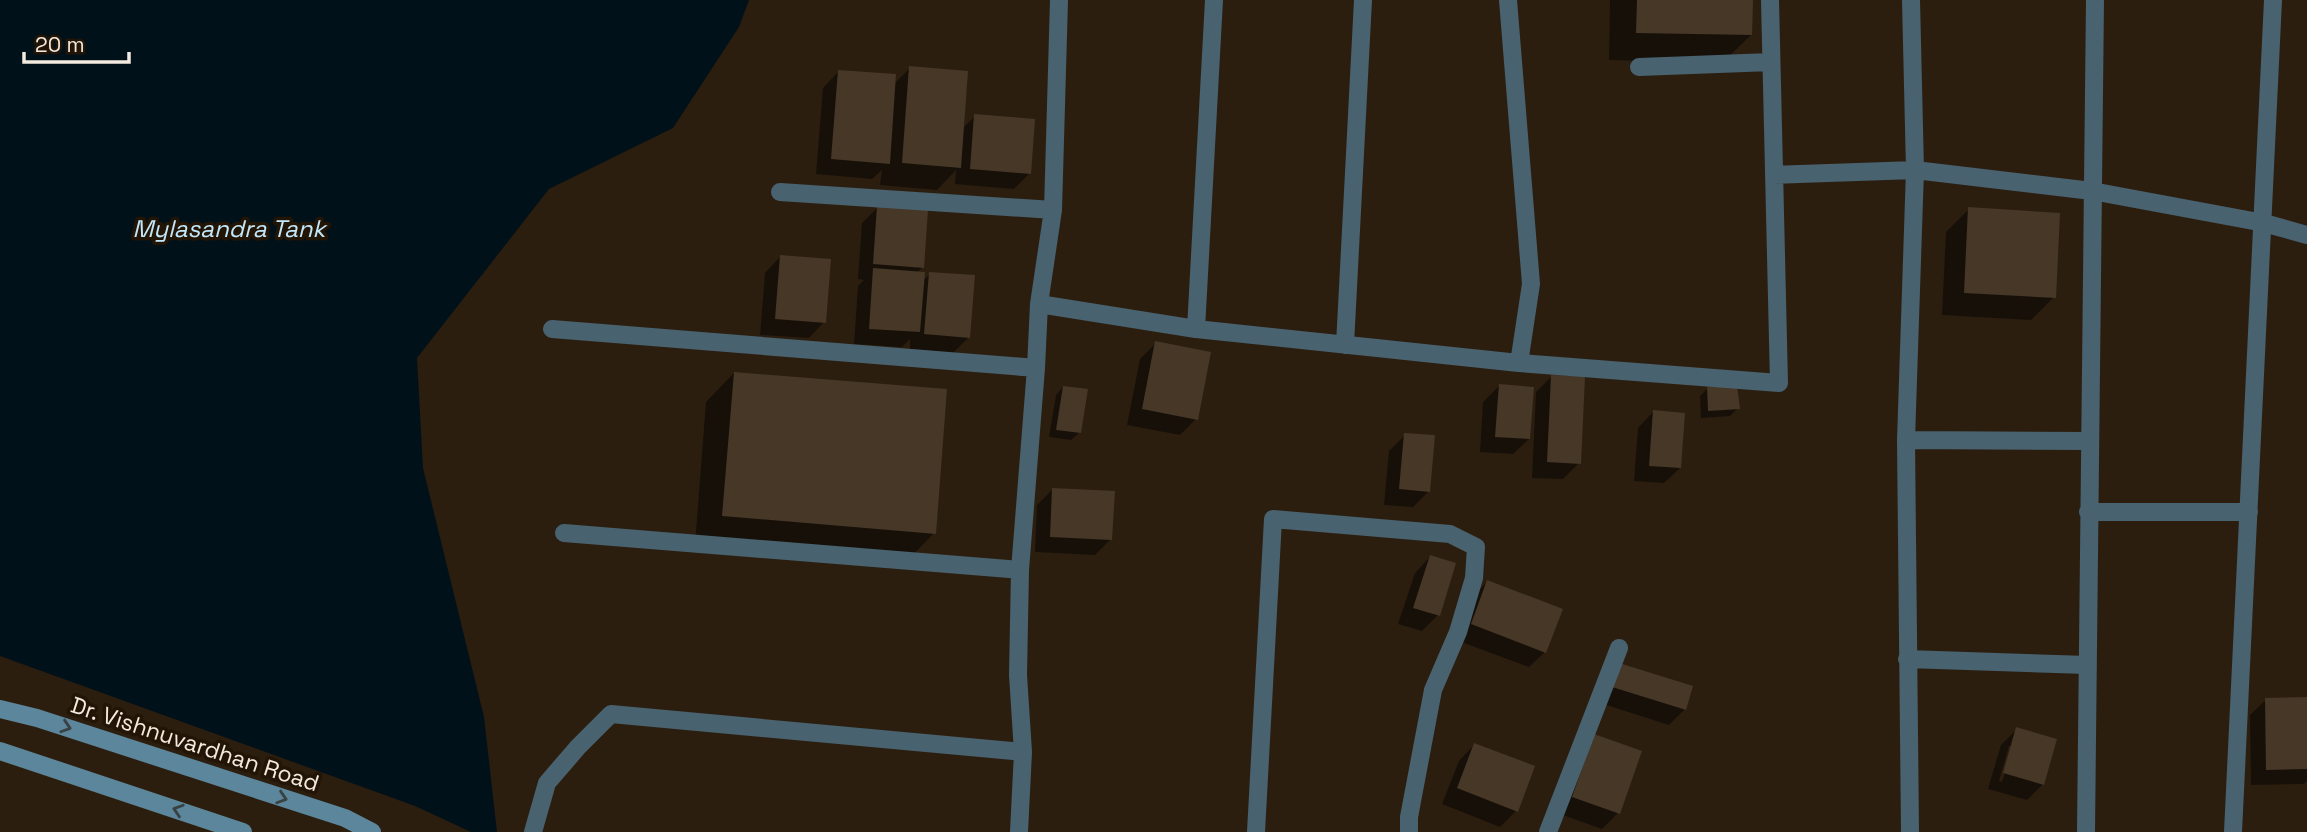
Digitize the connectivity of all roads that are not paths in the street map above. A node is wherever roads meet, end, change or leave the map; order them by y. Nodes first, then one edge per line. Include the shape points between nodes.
1 (1059, 0) edge
2 (1214, 0) edge
3 (1363, 0) edge
4 (1508, 0) edge
5 (1770, 0) edge
6 (1911, 0) edge
7 (2095, 0) edge
8 (2273, 0) edge
9 (1771, 62) junction
10 (1639, 67) dead end
11 (1915, 170) junction
12 (1774, 175) junction
13 (2092, 191) junction
14 (780, 192) dead end
15 (1054, 210) junction
16 (2264, 223) junction
17 (2307, 235) edge
18 (1039, 304) junction
19 (552, 329) dead end
20 (1196, 329) junction
21 (1345, 345) junction
22 (1520, 363) junction
23 (1036, 368) junction
24 (1906, 440) junction
25 (2089, 441) junction
26 (2088, 512) junction
27 (2249, 512) junction
28 (564, 533) dead end
29 (1020, 570) junction
30 (1619, 648) dead end
31 (1907, 659) junction
32 (2087, 665) junction
33 (0, 709) edge
34 (0, 751) edge
35 (1023, 752) junction
36 (243, 832) edge
37 (372, 832) edge
38 (533, 832) edge
39 (1019, 832) edge
40 (1256, 832) edge
41 (1409, 832) edge
42 (1548, 832) edge
43 (1910, 832) edge
44 (2086, 832) edge
45 (2233, 832) edge

1 - 15 street
2 - 20 street
3 - 21 street
4 - 22 street via 1531,284
5 - 9 street
6 - 11 street
7 - 13 street
8 - 16 street
9 - 10 street
9 - 12 street
11 - 12 street
11 - 13 street
11 - 24 street
12 - 22 street via 1779,383
13 - 16 street
13 - 25 street
14 - 15 street
15 - 18 street
16 - 17 street
16 - 27 street
18 - 20 street
18 - 23 street
19 - 23 street
20 - 21 street
21 - 22 street
23 - 29 street
24 - 25 street
24 - 31 street
25 - 26 street
26 - 27 street
26 - 32 street
27 - 45 street
28 - 29 street
29 - 35 street via 1018,675
30 - 42 street
31 - 32 street
31 - 43 street
32 - 44 street
33 -> 37 main road, Dr. Vishnuvardhan Road via 345,818
36 -> 34 main road
35 - 38 street via 611,714 547,783
35 - 39 street
40 - 41 street via 1273,519 1450,534 1476,547 1468,600 1433,690

